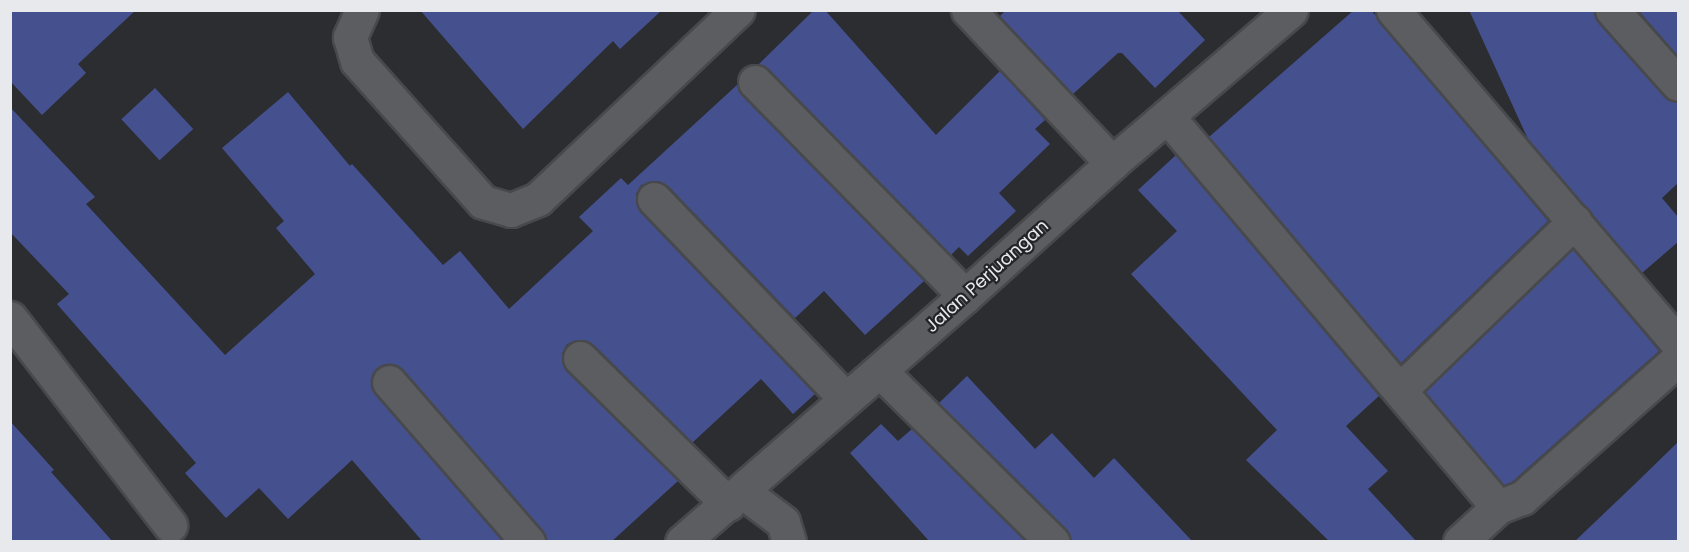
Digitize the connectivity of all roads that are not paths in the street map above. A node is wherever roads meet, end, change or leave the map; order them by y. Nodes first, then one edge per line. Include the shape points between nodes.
1 (362, 10) edge
2 (738, 10) edge
3 (968, 10) edge
4 (1292, 10) edge
5 (1393, 10) edge
6 (1612, 10) edge
7 (1257, 21) edge
8 (755, 82) dead end
9 (1678, 84) edge
10 (1167, 116) junction
11 (1112, 163) junction
12 (654, 200) dead end
13 (1575, 221) junction
14 (965, 296) junction
15 (10, 318) edge
16 (1678, 344) edge
17 (580, 358) dead end
18 (1678, 359) edge
19 (880, 371) junction
20 (389, 382) dead end
21 (1400, 390) junction
22 (846, 399) junction
23 (735, 498) junction
24 (1498, 507) junction
25 (170, 525) dead end
26 (528, 542) edge
27 (682, 542) edge
28 (789, 542) edge
29 (1053, 542) edge
30 (1460, 542) edge

1 - 2 street via 350,37 357,62 483,202 511,210 538,199
3 - 11 street
4 - 7 street, Jalan Perjuangan
5 - 13 street
6 - 9 street
7 - 10 street, Jalan Perjuangan
8 - 14 street
10 - 11 street, Jalan Perjuangan
10 - 21 street
11 - 14 street, Jalan Perjuangan
12 - 22 street
13 - 16 street
13 - 21 street
14 - 19 street, Jalan Perjuangan
15 - 25 street
17 - 23 street
18 - 24 street via 1522,498
19 - 22 street, Jalan Perjuangan
19 - 29 street
20 - 26 street
21 - 24 street
22 - 23 street, Jalan Perjuangan
23 - 27 street, Jalan Perjuangan
23 - 28 street via 783,522
24 - 30 street

